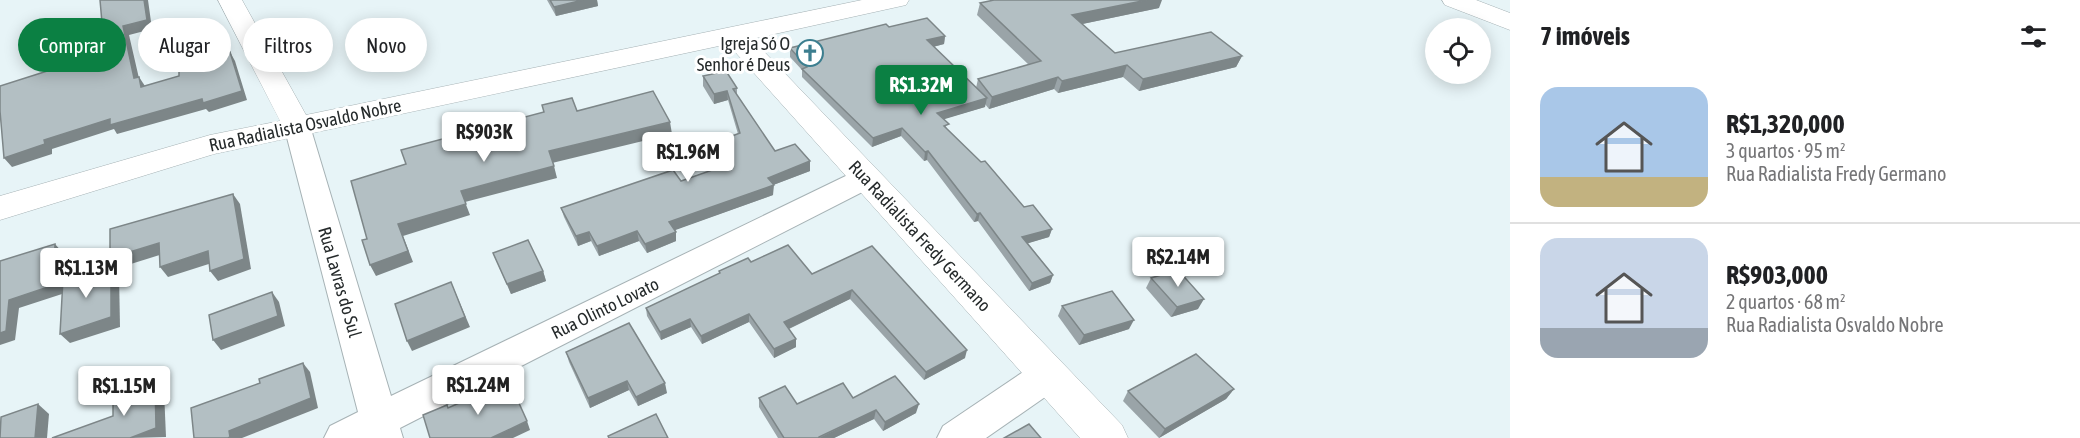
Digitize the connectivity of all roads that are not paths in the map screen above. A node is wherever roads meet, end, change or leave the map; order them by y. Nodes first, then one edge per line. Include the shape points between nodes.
1 (230, 0) edge
2 (897, 0) edge
3 (1454, 0) edge
4 (1510, 22) edge
5 (733, 34) junction
6 (297, 126) junction
7 (866, 178) junction
8 (0, 208) edge
9 (1048, 375) junction
10 (381, 429) edge
11 (343, 438) edge
12 (956, 438) edge
13 (1107, 438) edge

1 - 6 street
2 - 5 street, Rua Radialista Osvaldo Nobre
3 - 4 street
5 - 6 street, Rua Radialista Osvaldo Nobre
5 - 7 street, Rua Radialista Fredy Germano
6 - 8 street, Rua Radialista Osvaldo Nobre via 210,145
6 - 10 street, Rua Lavras do Sul
7 - 9 street, Rua Radialista Fredy Germano
7 - 10 street, Rua Olinto Lovato
9 - 12 street
9 - 13 street, Rua Radialista Fredy Germano
10 - 11 street, Rua Olinto Lovato

